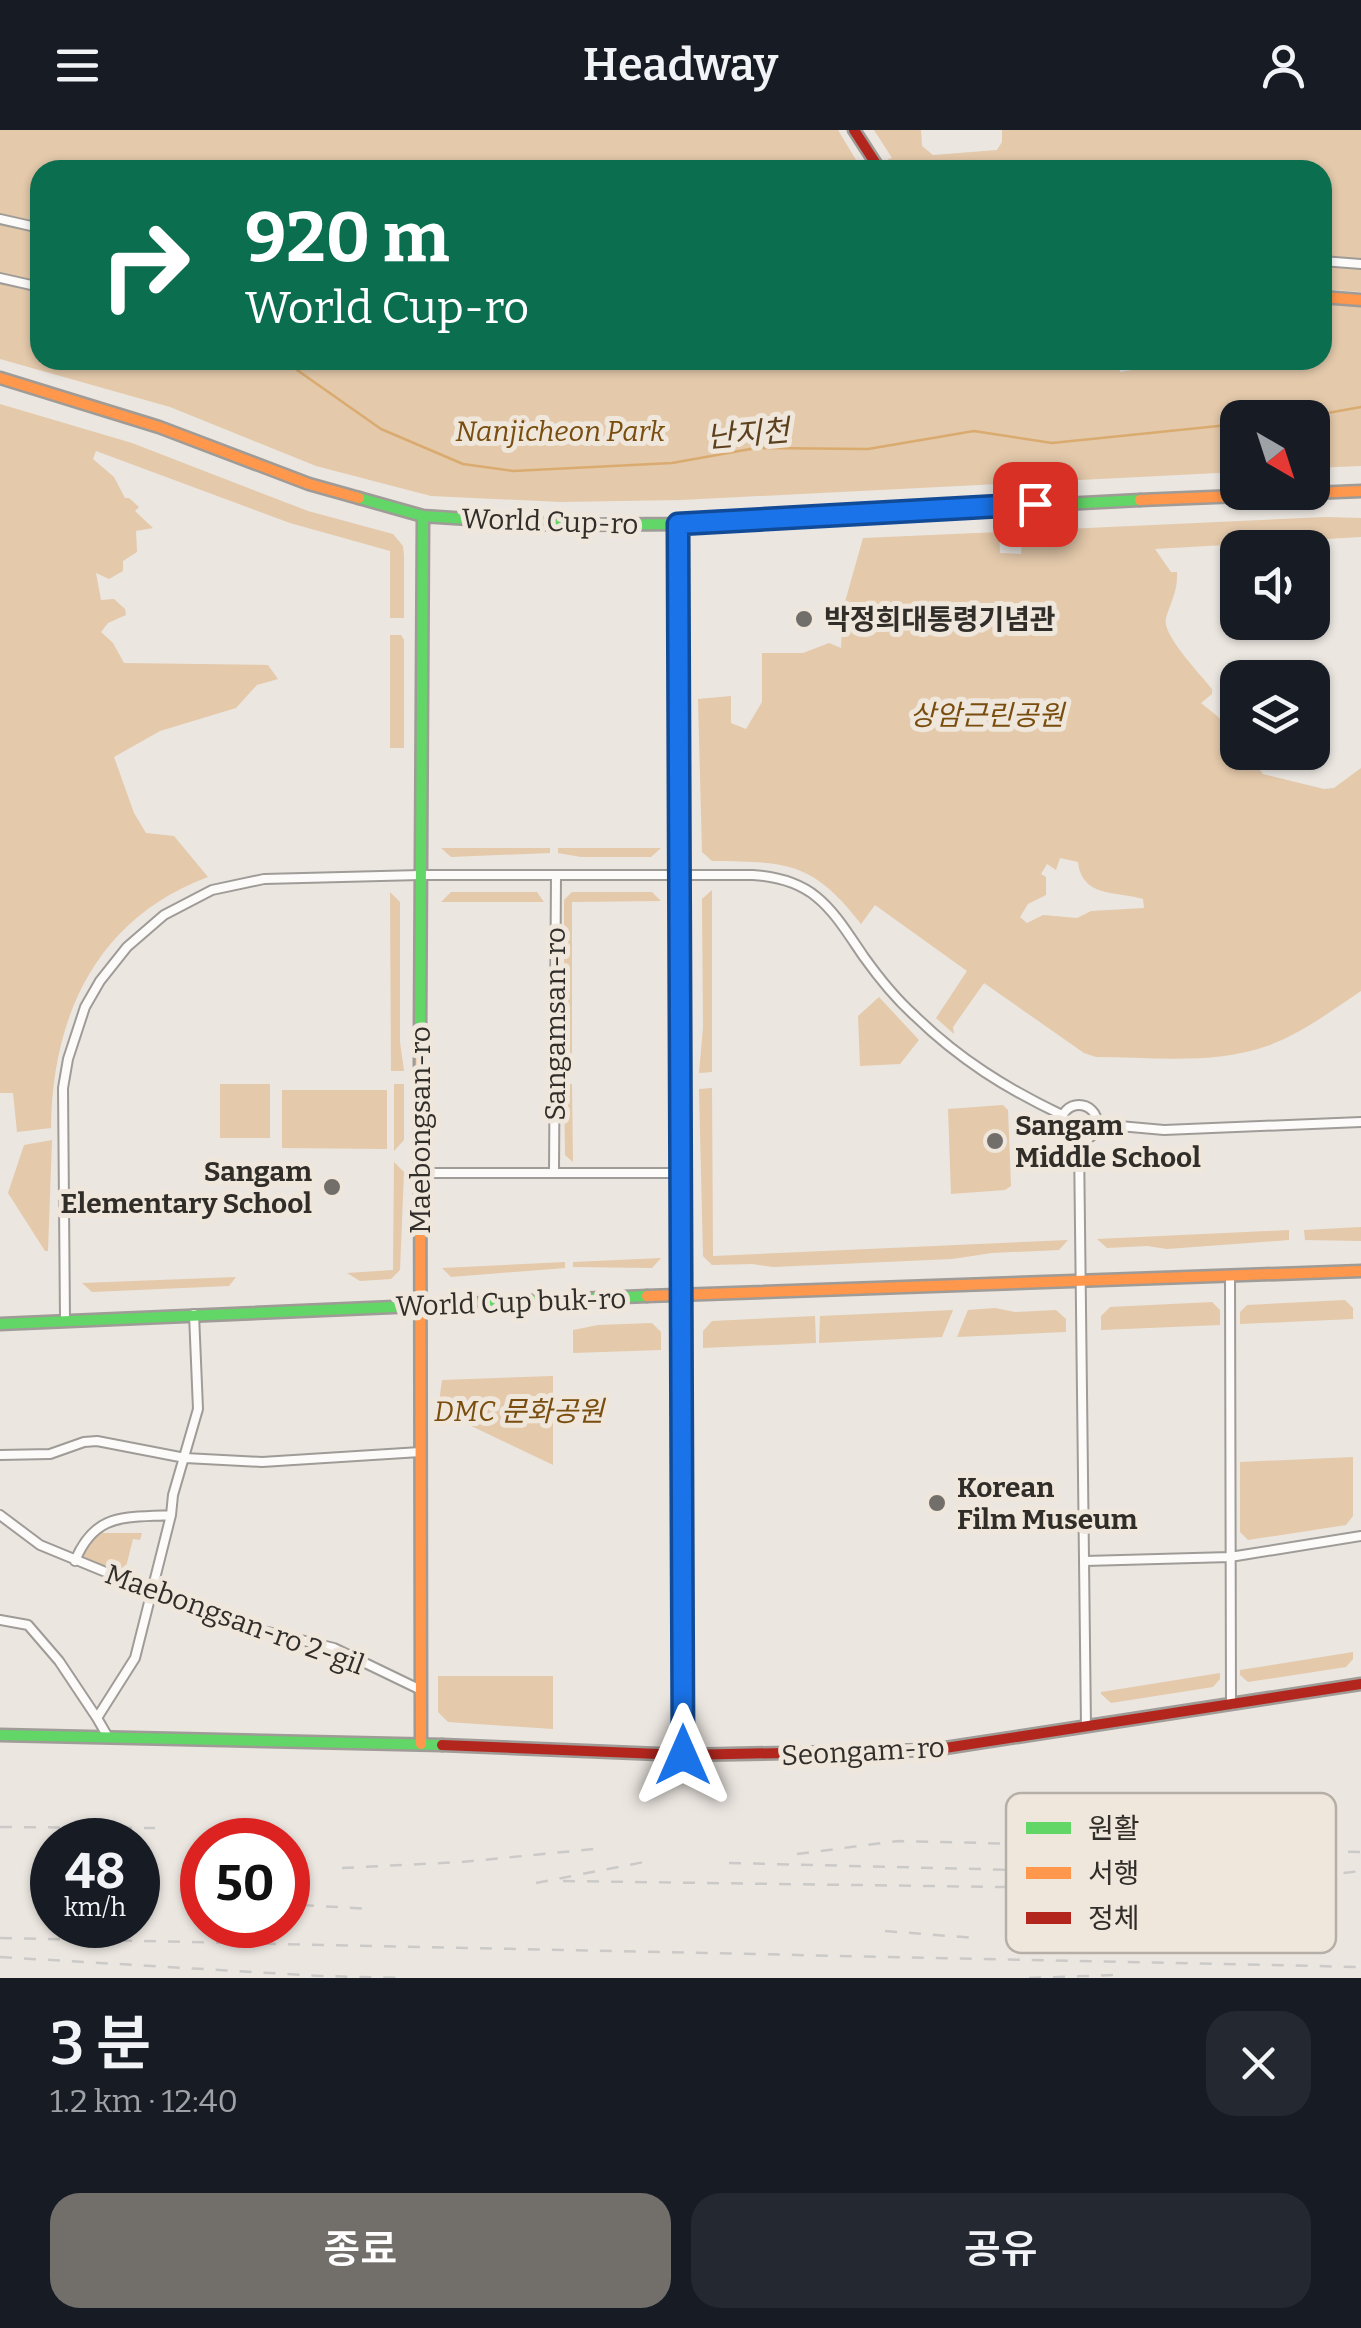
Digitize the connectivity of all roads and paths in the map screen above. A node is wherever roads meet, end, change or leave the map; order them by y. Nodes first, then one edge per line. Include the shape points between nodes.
1 (854, 130) edge
2 (874, 160) edge
3 (0, 219) edge
4 (30, 226) edge
5 (1332, 263) edge
6 (1361, 264) edge
7 (0, 278) edge
8 (30, 285) edge
9 (1332, 298) edge
10 (1361, 300) edge
11 (0, 378) edge
12 (1361, 491) edge
13 (423, 516) junction
14 (678, 524) junction
15 (420, 874) junction
16 (556, 875) junction
17 (680, 876) junction
18 (1062, 1115) junction
19 (1361, 1122) edge
20 (1098, 1124) junction
21 (1078, 1142) junction
22 (554, 1172) junction
23 (419, 1173) junction
24 (680, 1173) junction
25 (1361, 1272) edge
26 (1230, 1276) junction
27 (1082, 1281) junction
28 (682, 1296) junction
29 (422, 1304) junction
30 (194, 1314) junction
31 (66, 1321) junction
32 (0, 1324) edge
33 (420, 1452) junction
34 (0, 1455) edge
35 (185, 1458) junction
36 (0, 1515) edge
37 (172, 1515) junction
38 (1361, 1536) edge
39 (1230, 1556) junction
40 (75, 1561) junction
41 (1085, 1561) junction
42 (150, 1594) junction
43 (0, 1620) edge
44 (1361, 1684) edge
45 (420, 1690) junction
46 (1231, 1705) junction
47 (97, 1718) junction
48 (1086, 1729) junction
49 (0, 1735) edge
50 (108, 1736) junction
51 (421, 1744) junction
52 (683, 1755) junction

1 - 2 main road
3 - 4 street
5 - 6 street
7 - 8 street
9 - 10 main road
11 - 13 main road, World Cup-ro
12 - 14 main road, World Cup-ro
13 - 14 main road, World Cup-ro
13 - 15 main road, Maebongsan-ro
14 - 17 main road
15 - 16 street
15 - 23 main road, Maebongsan-ro
15 - 31 street via 237,882 164,914 111,965 75,1033 63,1088
16 - 17 street
16 - 22 street, Sangamsan-ro
17 - 18 street via 770,876 803,886 831,909 890,990 936,1036 1004,1086
17 - 24 main road
18 - 20 street via 1084,1105
18 - 21 street via 1063,1133
19 - 20 street via 1164,1130
20 - 21 street
21 - 27 street
22 - 23 street
22 - 24 street
23 - 29 main road, Maebongsan-ro
24 - 28 main road
25 - 26 main road, World Cup buk-ro
26 - 27 main road, World Cup buk-ro
26 - 39 street
27 - 28 main road, World Cup buk-ro
27 - 41 street
28 - 29 main road, World Cup buk-ro
28 - 52 main road
29 - 30 main road, World Cup buk-ro
29 - 33 main road, Maebongsan-ro
30 - 31 main road, World Cup buk-ro
30 - 35 street via 198,1409
31 - 32 main road, World Cup buk-ro
33 - 35 street via 300,1461
33 - 45 main road, Maebongsan-ro
34 - 35 street via 50,1454 97,1441
35 - 37 street
36 - 40 street, Maebongsan-ro 2-gil
37 - 40 street via 108,1520 83,1542
37 - 42 street
38 - 39 street
39 - 41 street
39 - 46 street
40 - 42 street, Maebongsan-ro 2-gil
41 - 48 street
42 - 45 street, Maebongsan-ro 2-gil via 334,1648
42 - 47 street via 136,1658
43 - 47 street via 28,1625
44 - 46 main road, Seongam-ro
45 - 51 main road, Maebongsan-ro
46 - 48 main road, Seongam-ro
47 - 50 street
48 - 52 main road, Seongam-ro via 932,1750
49 - 50 main road, Seongam-ro
50 - 51 main road, Seongam-ro
51 - 52 main road, Seongam-ro

